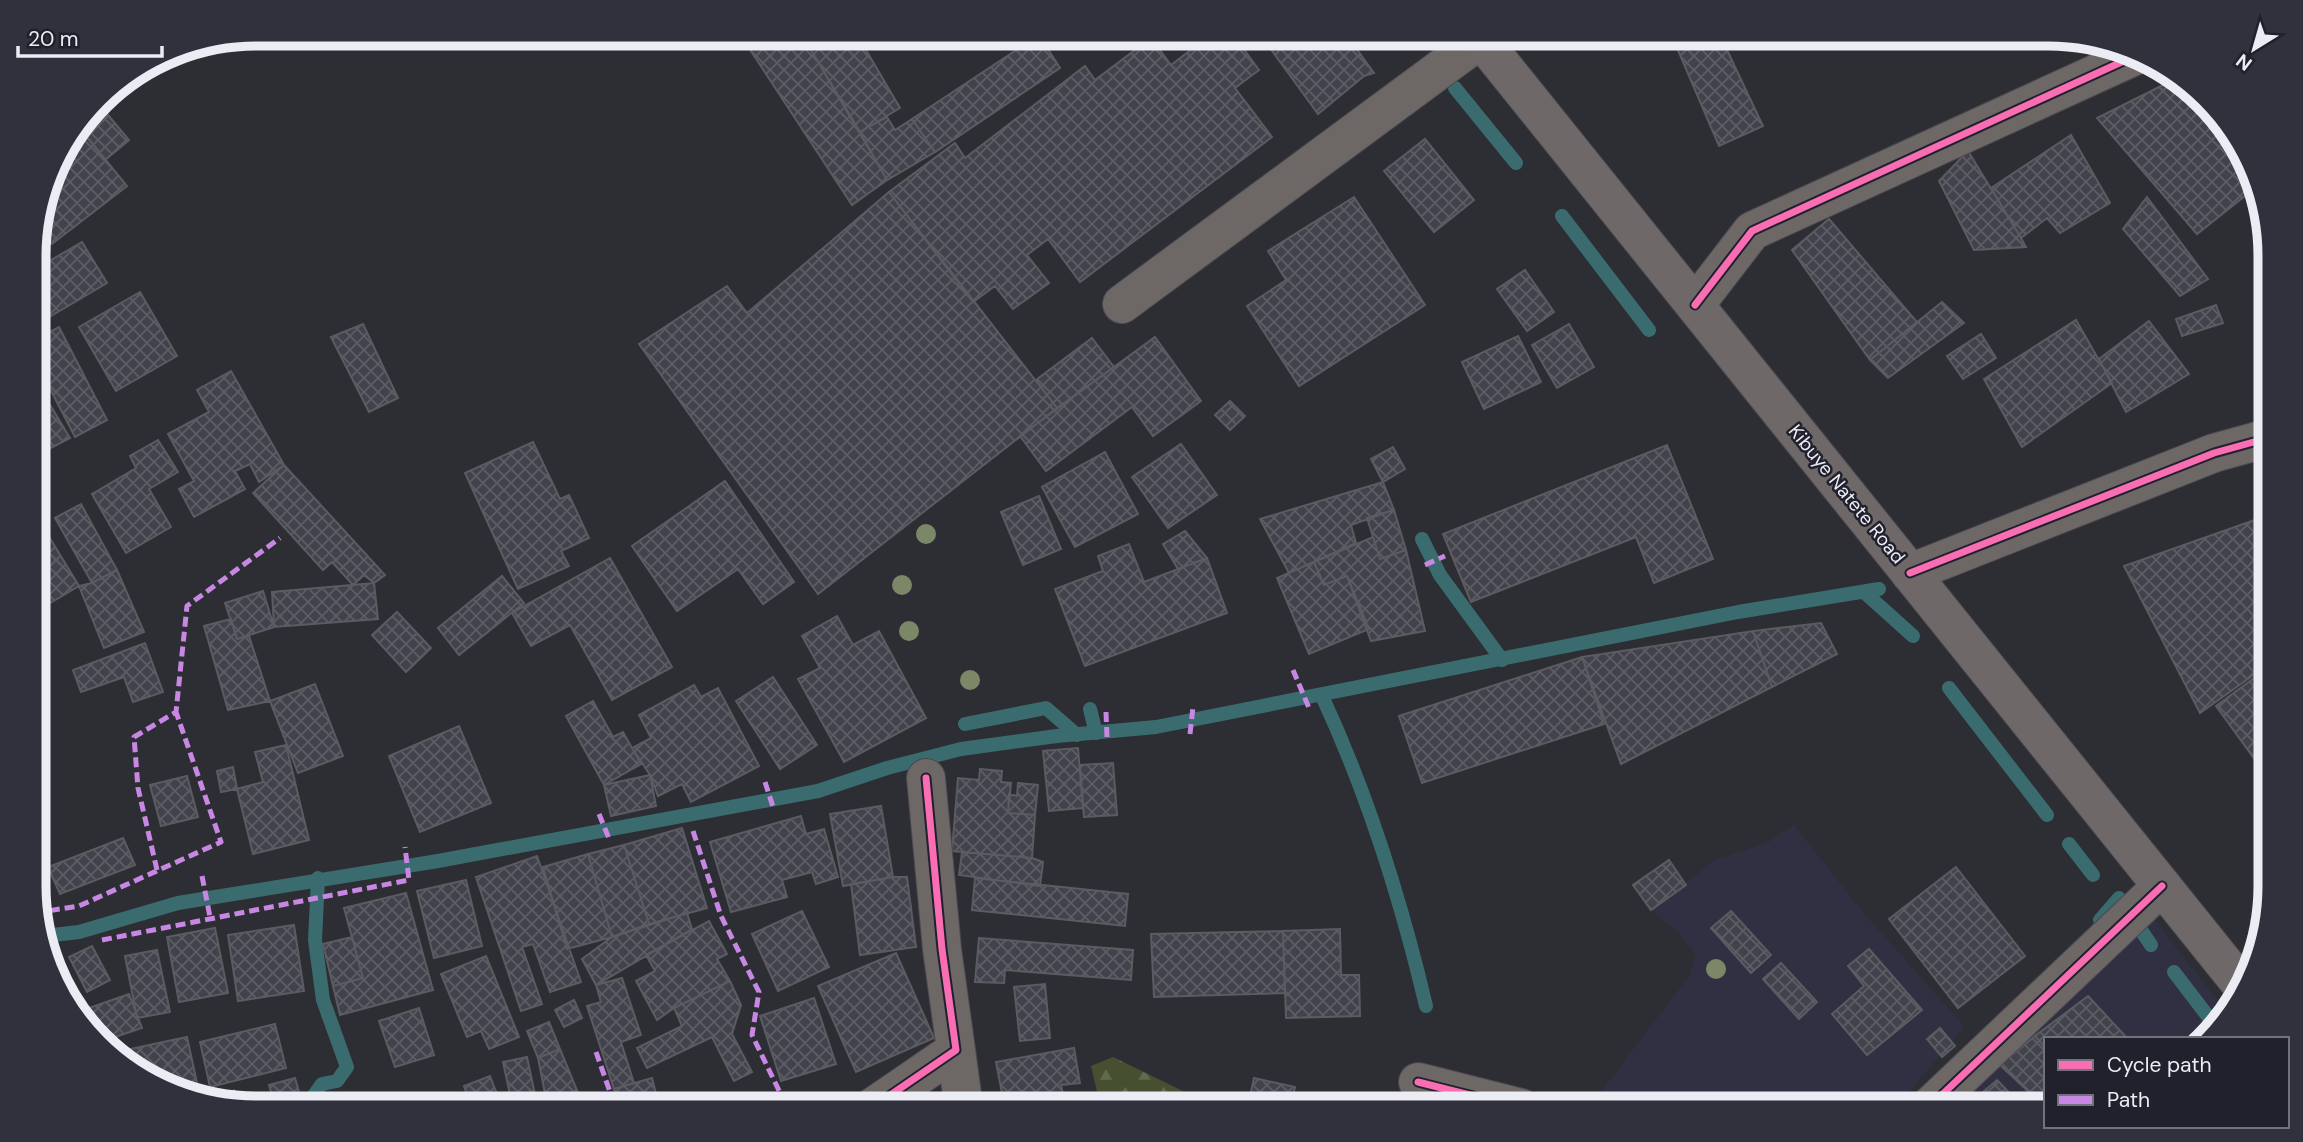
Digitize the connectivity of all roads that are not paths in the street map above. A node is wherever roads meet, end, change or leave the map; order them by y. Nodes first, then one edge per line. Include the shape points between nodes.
1 (1466, 45) edge
2 (1485, 45) edge
3 (2124, 61) edge
4 (1122, 304) dead end
5 (1695, 305) junction
6 (2258, 441) edge
7 (1910, 573) junction
8 (926, 778) dead end
9 (2162, 886) junction
10 (2236, 978) edge
11 (956, 1050) junction
12 (1418, 1083) dead end
13 (889, 1096) edge
14 (962, 1096) edge
15 (1472, 1096) edge
16 (1941, 1096) edge

1 - 4 street
2 - 5 main road, Kibuye Natete Road
3 - 5 street via 1752,231
5 - 7 main road, Kibuye Natete Road
6 - 7 street via 2214,453
7 - 9 main road, Kibuye Natete Road
8 - 11 street
9 - 10 main road, Kibuye Natete Road
9 - 16 street
11 - 13 street
11 - 14 street
12 - 15 street

